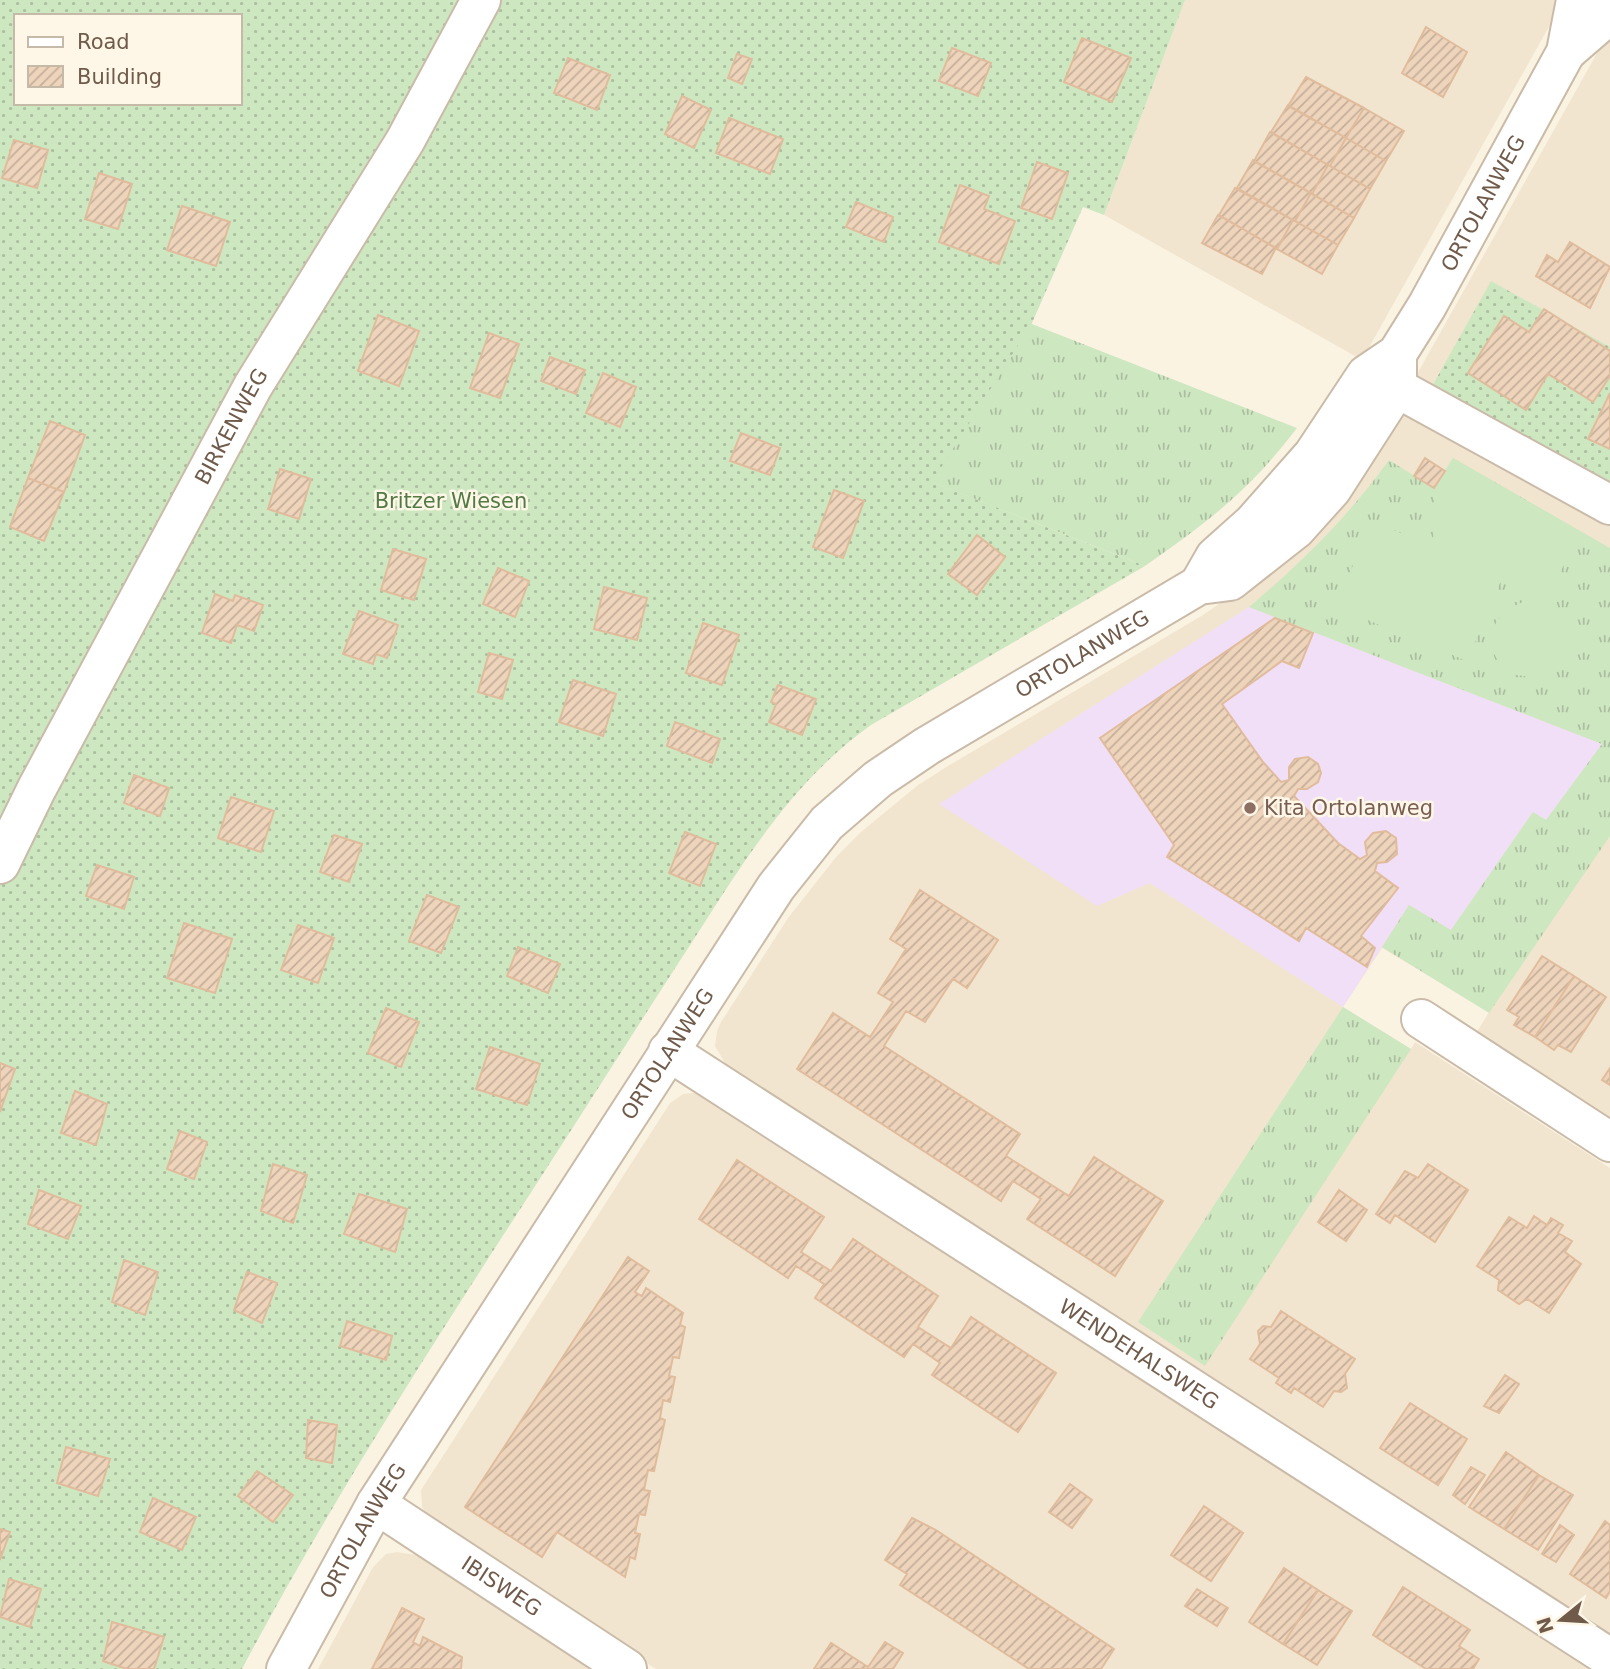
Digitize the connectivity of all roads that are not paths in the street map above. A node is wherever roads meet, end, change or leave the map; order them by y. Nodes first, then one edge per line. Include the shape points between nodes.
1 (481, 0) edge
2 (1576, 0) edge
3 (1610, 7) edge
4 (1566, 52) junction
5 (1397, 371) junction
6 (1610, 505) edge
7 (0, 864) edge
8 (1422, 1019) dead end
9 (668, 1051) junction
10 (1610, 1142) edge
11 (376, 1504) junction
12 (1610, 1658) edge
13 (286, 1669) edge
14 (627, 1669) edge

1 - 7 street, BIRKENWEG via 405,141 253,386
2 - 4 street, ORTOLANWEG
3 - 4 street, ORTOLANWEG via 1603,20
4 - 5 street, ORTOLANWEG via 1427,306
5 - 6 street
5 - 9 street, ORTOLANWEG via 1366,375 1313,456 1253,523 1215,557 1199,585 927,746 827,823 776,887
8 - 10 street
9 - 11 street, ORTOLANWEG
9 - 12 street, WENDEHALSWEG
11 - 13 street, ORTOLANWEG
11 - 14 street, IBISWEG

